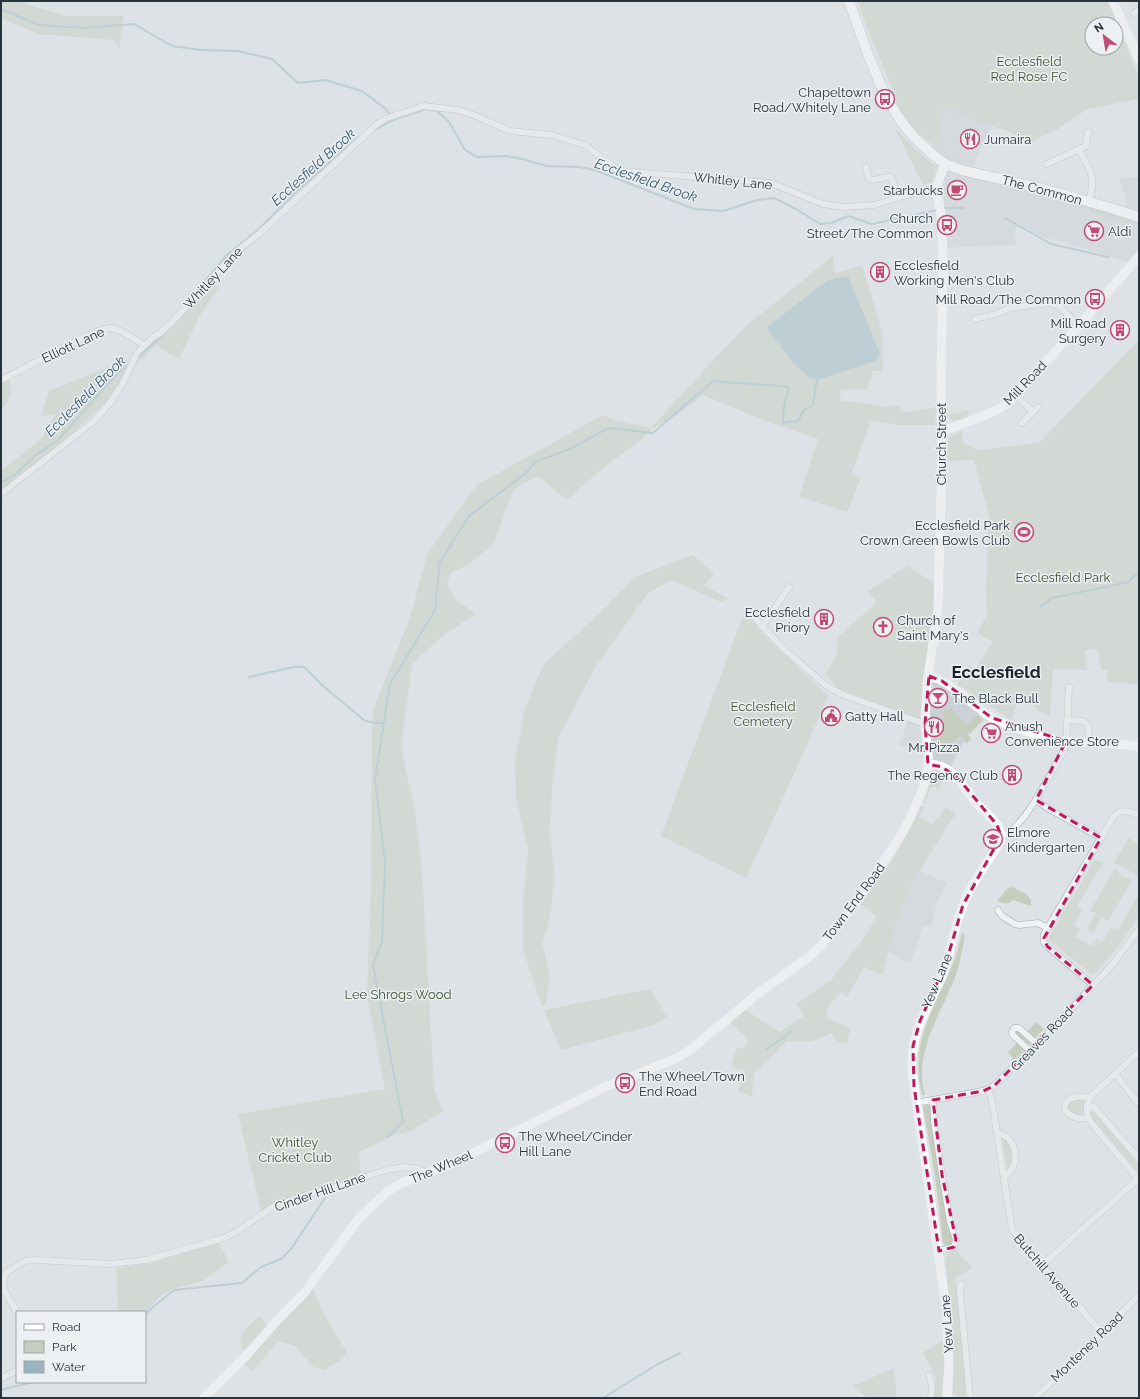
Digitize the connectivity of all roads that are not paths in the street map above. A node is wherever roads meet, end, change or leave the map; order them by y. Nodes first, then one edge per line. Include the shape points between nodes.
1 (849, 1) edge
2 (1113, 1) edge
3 (1139, 60) edge
4 (1088, 132) dead end
5 (1079, 150) junction
6 (945, 164) junction
7 (1047, 164) dead end
8 (866, 167) dead end
9 (937, 190) junction
10 (899, 197) junction
11 (1089, 202) junction
12 (1139, 217) edge
13 (1139, 256) edge
14 (975, 319) dead end
15 (1079, 326) junction
16 (144, 345) junction
17 (1, 380) edge
18 (1015, 395) junction
19 (1022, 423) dead end
20 (942, 431) junction
21 (1, 494) edge
22 (790, 587) dead end
23 (752, 615) dead end
24 (762, 627) junction
25 (929, 676) junction
26 (1069, 687) dead end
27 (1067, 720) junction
28 (925, 724) junction
29 (1068, 741) junction
30 (1089, 742) junction
31 (1139, 746) edge
32 (928, 764) junction
33 (1036, 800) junction
34 (1139, 815) edge
35 (1002, 836) junction
36 (1101, 838) junction
37 (998, 910) dead end
38 (1048, 928) junction
39 (1138, 932) edge
40 (1093, 986) junction
41 (1037, 1044) junction
42 (1030, 1051) junction
43 (1139, 1052) edge
44 (670, 1061) joint
45 (1115, 1074) junction
46 (989, 1089) junction
47 (1090, 1097) junction
48 (933, 1100) junction
49 (916, 1103) junction
50 (1139, 1104) edge
51 (1087, 1105) junction
52 (1088, 1118) junction
53 (997, 1132) junction
54 (1139, 1159) edge
55 (427, 1174) junction
56 (1004, 1178) junction
57 (1138, 1179) edge
58 (939, 1251) junction
59 (1042, 1265) junction
60 (962, 1284) dead end
61 (1138, 1297) edge
62 (16, 1311) edge
63 (1102, 1333) junction
64 (16, 1371) edge
65 (929, 1376) dead end
66 (1, 1379) edge
67 (1038, 1397) edge
68 (204, 1398) edge
69 (931, 1398) edge
70 (947, 1398) edge
71 (970, 1398) edge

1 - 6 main road via 877,76 894,109 915,138
2 - 3 main road
4 - 5 street via 1086,146
5 - 7 street
5 - 11 street via 1092,177
6 - 9 main road, Church Street
6 - 11 main road, The Common
8 - 10 street via 869,179 891,178
9 - 10 street, Whitley Lane via 924,190
9 - 20 main road, Church Street via 943,256
10 - 16 street, Whitley Lane via 874,205 843,207 823,204 771,183 622,171 585,145 568,139 510,131 466,112 424,106 387,118 377,124 260,233 236,252 173,321
11 - 12 main road, The Common
13 - 15 main road, Mill Road
14 - 15 street via 1010,308 1049,303 1061,308
15 - 18 main road, Mill Road
16 - 17 street, Elliott Lane via 116,330 104,329
16 - 21 street, Whitley Lane via 136,353 123,383 110,403 94,421
18 - 19 street via 1035,410
18 - 20 main road, Mill Road via 1003,406
20 - 25 main road, Church Street via 938,610
22 - 24 street
23 - 24 street
24 - 28 street via 828,687
25 - 28 main road, Church Street
25 - 29 main road via 942,681 997,720
26 - 27 street, Yew Lane
27 - 29 street, Yew Lane
27 - 30 street via 1087,723
28 - 32 main road, Town End Road
29 - 30 main road
29 - 33 street, Yew Lane
30 - 31 main road
32 - 35 main road via 936,765 958,778 996,824
32 - 44 main road, Town End Road via 920,796 900,837 868,887 831,935 809,957 761,991 690,1050
33 - 35 street, Yew Lane via 1014,829
33 - 36 street
34 - 36 street via 1123,811 1117,813
35 - 49 main road, Yew Lane via 963,905 946,963 915,1035 912,1058
36 - 38 street
37 - 38 street via 1002,916 1015,924 1038,923
38 - 40 street via 1044,934 1047,946
39 - 40 street, Greaves Road
40 - 41 street, Greaves Road
41 - 42 street, Greaves Road
41 - 42 street via 1019,1028 1014,1028 1013,1034
42 - 46 street, Greaves Road
43 - 45 street
44 - 55 main road, The Wheel via 603,1088
45 - 47 street
45 - 50 street
46 - 48 street, Greaves Road
46 - 53 street, Butchill Avenue
47 - 51 street
47 - 52 street via 1070,1098 1064,1106 1070,1115
48 - 49 street, Greaves Road
48 - 58 street via 934,1122 950,1222 956,1240 954,1247
49 - 58 main road, Yew Lane
51 - 52 street
51 - 54 street via 1094,1107
52 - 57 street
53 - 56 street, Butchill Avenue
53 - 56 street via 1006,1135 1014,1148 1012,1167
55 - 62 street, Cinder Hill Lane via 419,1169 405,1167 386,1170 271,1208 224,1238 146,1260 110,1264 25,1261 8,1271 3,1282 5,1292
55 - 68 main road, The Wheel via 392,1188 369,1208 314,1281
56 - 59 street, Butchill Avenue via 1012,1230
57 - 59 street
58 - 70 main road, Yew Lane via 949,1338
59 - 63 street, Butchill Avenue
60 - 71 street, Yew Lane via 960,1292
61 - 63 street, Monteney Road
63 - 67 street, Monteney Road
64 - 66 street
65 - 69 street via 932,1384

